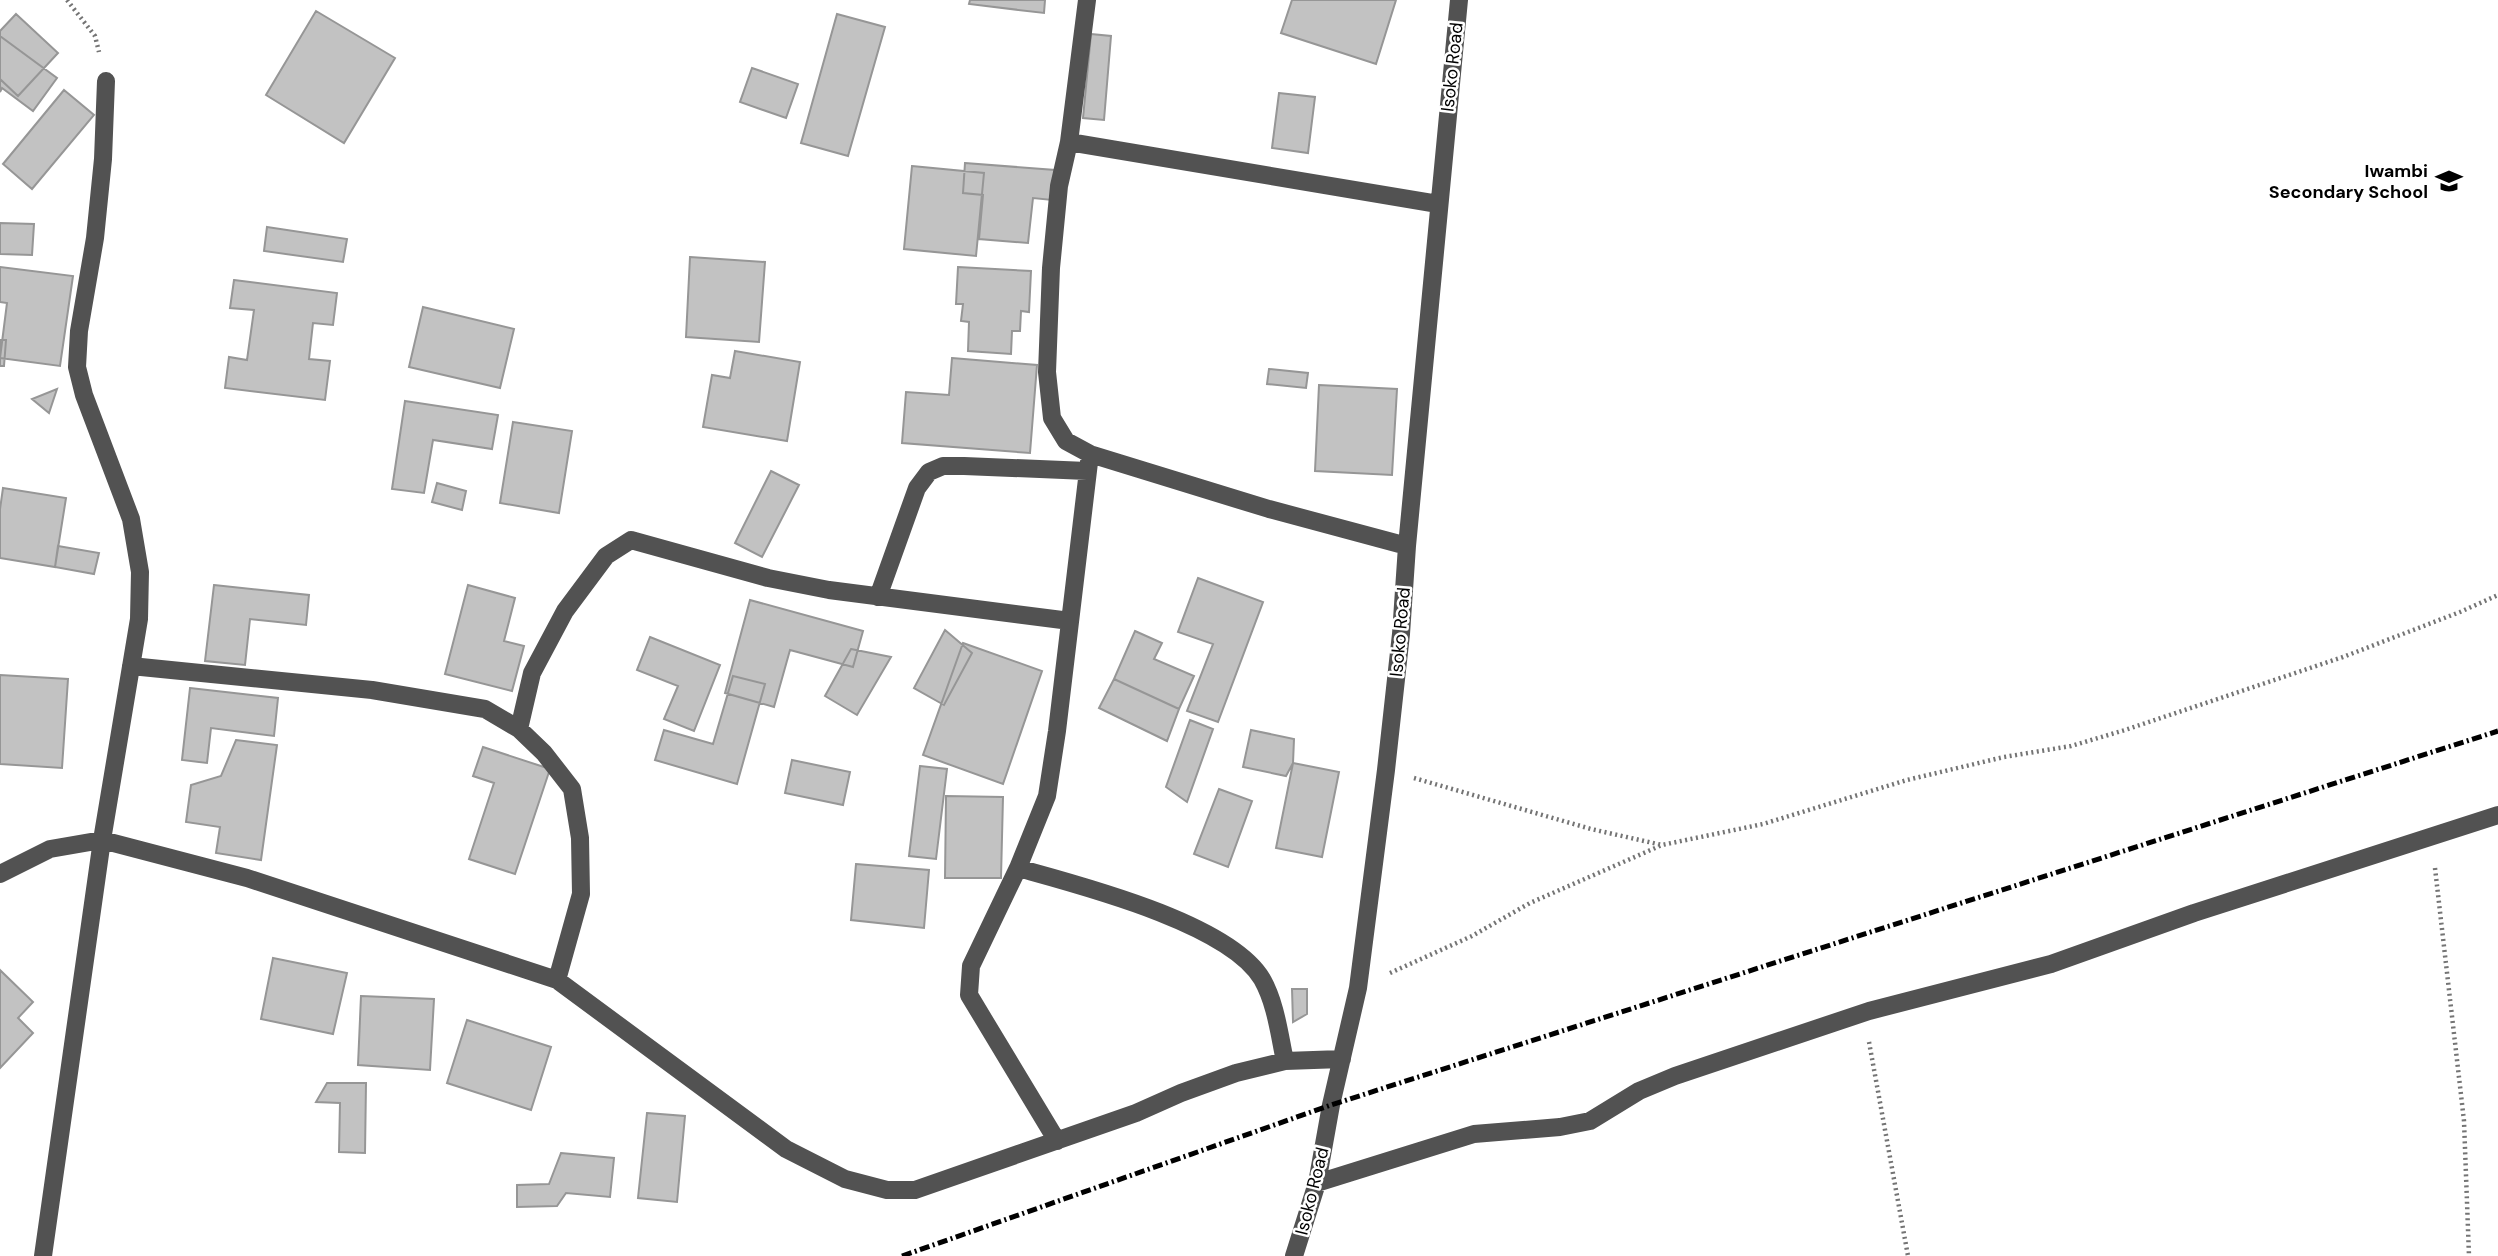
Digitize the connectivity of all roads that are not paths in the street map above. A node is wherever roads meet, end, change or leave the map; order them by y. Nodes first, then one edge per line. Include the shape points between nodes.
1 (1087, 0) edge
2 (1459, 0) edge
3 (106, 81) road end
4 (1069, 142) junction
5 (1438, 204) junction
6 (1088, 462) junction
7 (1407, 546) junction
8 (878, 597) junction
9 (1070, 621) junction
10 (131, 666) junction
11 (519, 729) junction
12 (2498, 815) edge
13 (102, 840) junction
14 (1018, 868) junction
15 (0, 874) edge
16 (557, 980) junction
17 (1342, 1059) junction
18 (1285, 1061) junction
19 (1057, 1141) junction
20 (1317, 1183) junction
21 (43, 1256) edge
22 (1294, 1256) edge

1 - 4 street
2 - 5 street, Isoko Road
3 - 10 street via 95,238 77,367 83,395 131,519 140,572
4 - 5 street
4 - 6 street via 1059,186 1047,372 1052,418 1066,441
5 - 7 street, Isoko Road
6 - 7 street
6 - 8 street via 943,466 929,472 917,488
6 - 9 street
7 - 17 street, Isoko Road via 1387,770 1358,988
8 - 9 street
8 - 11 street via 768,578 631,540 606,556 565,611 532,673
9 - 14 street via 1046,796
10 - 11 street via 372,690 485,709
10 - 13 street
11 - 16 street via 572,789 580,838 582,894
12 - 20 street via 2051,964 1864,1013 1675,1076 1639,1091 1590,1121 1474,1134
13 - 15 street via 50,849
13 - 16 street via 247,878
13 - 21 street
14 - 18 street via 1096,890 1217,938 1261,977 1273,1002
14 - 19 street via 971,966 969,995
16 - 19 street via 786,1149 845,1179 887,1190 915,1190
17 - 18 street
17 - 20 street, Isoko Road
18 - 19 street via 1236,1073
20 - 22 street, Isoko Road

